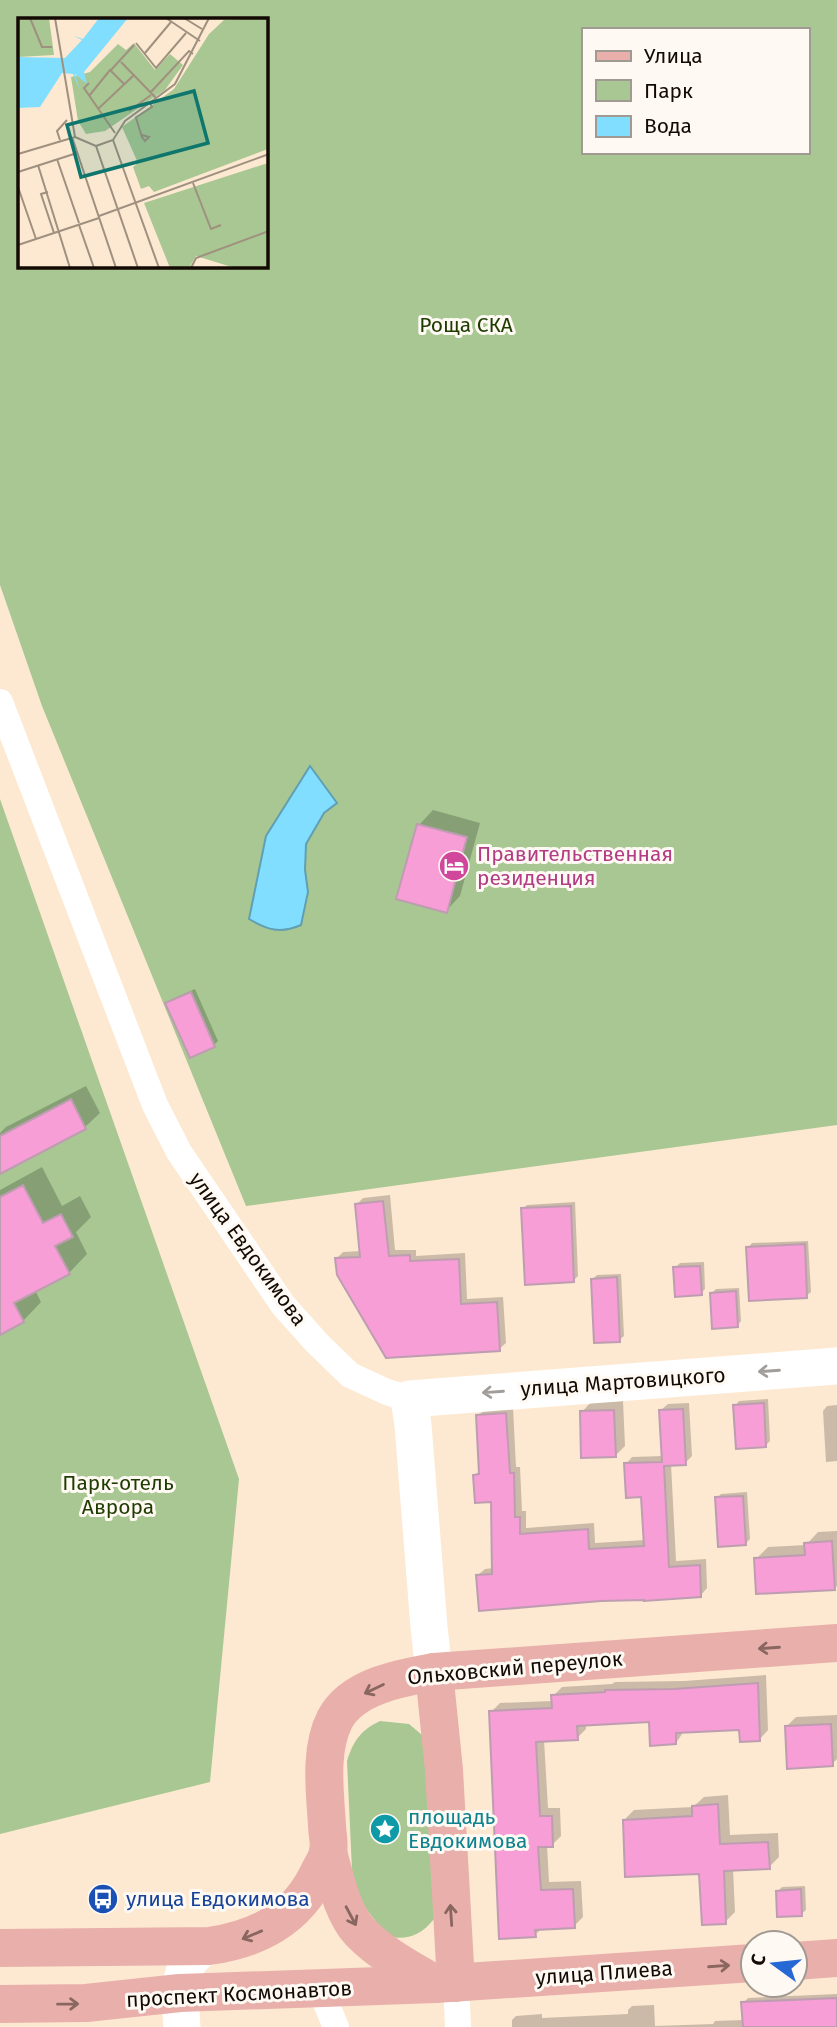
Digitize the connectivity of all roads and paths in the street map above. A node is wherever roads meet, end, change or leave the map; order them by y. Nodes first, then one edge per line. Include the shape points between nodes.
1 (0, 702) edge
2 (837, 1366) edge
3 (409, 1399) junction
4 (837, 1643) edge
5 (434, 1672) junction
6 (328, 1852) junction
7 (209, 1947) junction
8 (0, 1948) edge
9 (837, 1958) edge
10 (809, 1960) edge
11 (739, 1965) edge
12 (446, 1984) junction
13 (320, 1989) junction
14 (0, 2004) edge
15 (181, 2010) edge
16 (336, 2027) edge
17 (458, 2027) edge

1 - 3 street, улица Евдокимова via 155,1105 179,1152 283,1305 317,1343 350,1375
2 -> 3 street, улица Мартовицкого
3 - 5 street
4 -> 5 main road, Ольховский переулок
5 -> 6 main road, Ольховский переулок via 376,1687 352,1700 336,1718 326,1745
12 -> 5 main road via 444,1770
6 -> 7 main road, Ольховский переулок via 300,1903 280,1921 235,1942
6 -> 12 main road via 340,1896 359,1931 396,1960
7 - 8 main road, Ольховский переулок
7 - 15 street via 197,1951 186,1968
9 - 10 main road
12 -> 11 main road, улица Плиева
12 - 13 main road, проспект Космонавтов
12 - 17 street
13 - 15 main road, проспект Космонавтов
13 - 16 street
14 -> 15 main road, проспект Космонавтов via 86,2003

